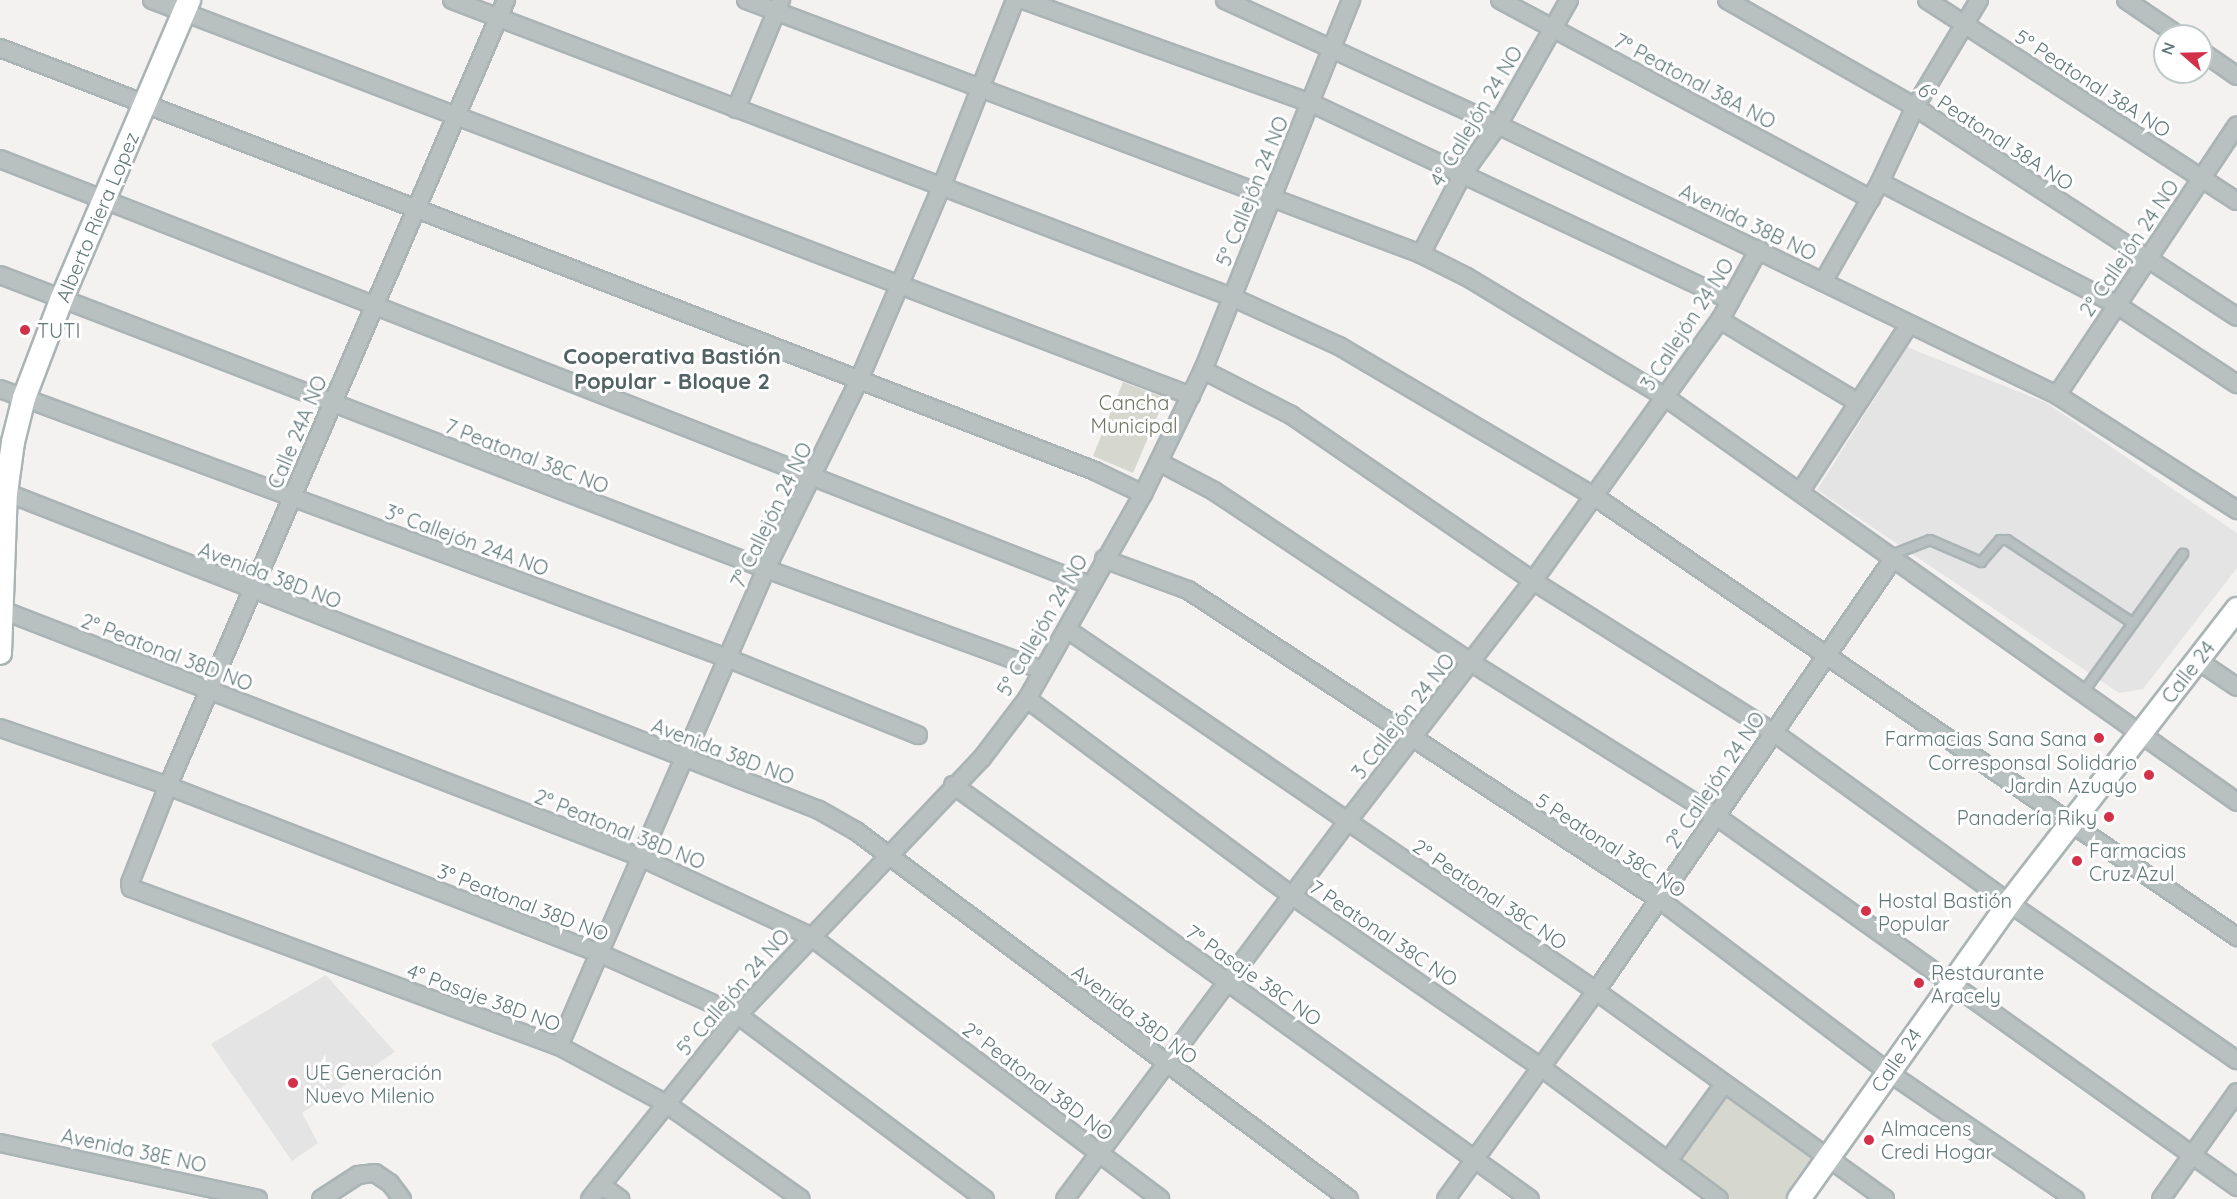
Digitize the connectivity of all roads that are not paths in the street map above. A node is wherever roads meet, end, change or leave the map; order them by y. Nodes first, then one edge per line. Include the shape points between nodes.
1 (152, 0) edge
2 (452, 0) edge
3 (507, 0) edge
4 (746, 0) edge
5 (1015, 0) edge
6 (1023, 0) edge
7 (1225, 0) edge
8 (1351, 0) edge
9 (1500, 0) edge
10 (1569, 0) edge
11 (1727, 0) edge
12 (1927, 0) edge
13 (1979, 0) edge
14 (2126, 0) edge
15 (187, 6) edge
16 (779, 6) edge
17 (499, 18) junction
18 (2161, 24) edge
19 (1964, 25) junction
20 (1553, 29) junction
21 (1329, 47) junction
22 (0, 48) edge
23 (2213, 59) edge
24 (2237, 76) edge
25 (977, 89) junction
26 (1311, 103) junction
27 (145, 104) junction
28 (1915, 107) junction
29 (736, 109) junction
30 (456, 117) junction
31 (1498, 125) junction
32 (2237, 125) edge
33 (0, 159) edge
34 (1462, 175) junction
35 (2202, 178) junction
36 (1880, 182) junction
37 (941, 188) junction
38 (1871, 199) junction
39 (104, 200) junction
40 (1272, 201) junction
41 (2237, 201) edge
42 (416, 209) junction
43 (1759, 249) junction
44 (1421, 254) junction
45 (2147, 260) junction
46 (0, 275) edge
47 (1823, 282) junction
48 (900, 283) junction
49 (1232, 297) junction
50 (62, 298) junction
51 (1731, 301) junction
52 (2117, 305) junction
53 (375, 306) junction
54 (2237, 317) edge
55 (1720, 320) junction
56 (1909, 325) junction
57 (1203, 370) junction
58 (859, 380) junction
59 (2237, 384) edge
60 (0, 389) edge
61 (2057, 395) junction
62 (1191, 396) junction
63 (1665, 397) junction
64 (24, 398) junction
65 (1857, 402) junction
66 (332, 404) junction
67 (1159, 462) junction
68 (814, 474) junction
69 (3, 491) edge
70 (1800, 492) junction
71 (1143, 494) junction
72 (1594, 496) junction
73 (292, 498) junction
74 (2237, 510) edge
75 (2183, 554) dead end
76 (1891, 557) junction
77 (1104, 559) junction
78 (766, 569) junction
79 (1533, 581) junction
80 (1089, 585) junction
81 (252, 591) junction
82 (2, 602) edge
83 (2237, 609) edge
84 (2133, 623) junction
85 (1068, 630) junction
86 (0, 653) edge
87 (1826, 654) junction
88 (726, 658) junction
89 (2197, 660) junction
90 (1472, 663) junction
91 (1042, 670) junction
92 (2237, 687) edge
93 (209, 691) junction
94 (2082, 694) junction
95 (1027, 699) junction
96 (0, 728) edge
97 (1773, 732) junction
98 (918, 735) dead end
99 (2139, 735) junction
100 (1412, 741) junction
101 (685, 759) junction
102 (953, 785) junction
103 (168, 786) junction
104 (2237, 802) edge
105 (1716, 816) junction
106 (1346, 822) junction
107 (2071, 823) junction
108 (887, 856) junction
109 (640, 857) junction
110 (130, 883) joint
111 (1291, 895) junction
112 (1660, 900) junction
113 (2009, 903) junction
114 (810, 936) junction
115 (2237, 937) edge
116 (599, 953) junction
117 (1227, 982) junction
118 (1949, 985) junction
119 (1596, 991) junction
120 (738, 1015) junction
121 (559, 1046) junction
122 (2237, 1060) edge
123 (1166, 1063) junction
124 (1542, 1068) junction
125 (1888, 1072) junction
126 (1725, 1084) junction
127 (2237, 1092) edge
128 (665, 1103) junction
129 (0, 1143) edge
130 (1099, 1154) junction
131 (2191, 1156) junction
132 (1476, 1157) junction
133 (1827, 1159) junction
134 (1668, 1161) junction
135 (601, 1185) junction
136 (2237, 1187) edge
137 (258, 1199) edge
138 (321, 1199) edge
139 (402, 1199) edge
140 (590, 1199) edge
141 (620, 1199) edge
142 (801, 1199) edge
143 (985, 1199) edge
144 (1065, 1199) edge
145 (1160, 1199) edge
146 (1349, 1199) edge
147 (1446, 1199) edge
148 (1530, 1199) edge
149 (1719, 1199) edge
150 (1799, 1199) edge
151 (1884, 1199) edge
152 (2075, 1199) edge
153 (2161, 1199) edge

1 - 15 street
2 - 17 street
3 - 17 street, Calle 24A NO
4 - 16 street
5 - 25 street, 7° Callejón 24 NO
6 - 26 street
7 - 21 street, Avenida 38B NO
8 - 21 street, 5° Callejón 24 NO
9 - 20 street, 7° Peatonal 38A NO
10 - 20 street, 4° Callejón 24 NO
11 - 28 street, 6º Peatonal 38A NO
12 - 19 street, 5° Peatonal 38A NO
13 - 19 street
14 - 18 street
15 - 27 street, Alberto Riera Lopez
15 - 30 street
16 - 25 street
16 - 29 street
17 - 29 street
17 - 30 street, Calle 24A NO
19 - 28 street
19 - 35 street, 5° Peatonal 38A NO
20 - 31 street, 4° Callejón 24 NO
20 - 38 street, 7° Peatonal 38A NO
21 - 26 street, 5° Callejón 24 NO
21 - 31 street, Avenida 38B NO
22 - 27 street
23 - 24 street
25 - 37 street, 7° Callejón 24 NO
25 - 40 street
26 - 34 street
26 - 40 street, 5° Callejón 24 NO
27 - 39 street, Alberto Riera Lopez
27 - 42 street
28 - 36 street
28 - 45 street, 6º Peatonal 38A NO
29 - 37 street
30 - 42 street, Calle 24A NO
30 - 48 street
31 - 34 street, 4° Callejón 24 NO
31 - 43 street, Avenida 38B NO
32 - 35 street, 2° Callejón 24 NO
33 - 39 street
34 - 44 street, 4° Callejón 24 NO
34 - 51 street
35 - 41 street, 5° Peatonal 38A NO
35 - 45 street, 2° Callejón 24 NO
36 - 38 street
36 - 52 street
37 - 48 street, 7° Callejón 24 NO
37 - 49 street
38 - 47 street
39 - 50 street, Alberto Riera Lopez
39 - 53 street
40 - 44 street
40 - 49 street, 5° Callejón 24 NO
42 - 53 street, Calle 24A NO
42 - 58 street
43 - 47 street, Avenida 38B NO
43 - 51 street, 3 Callejón 24 NO
44 - 63 street via 1467,276
45 - 52 street, 2° Callejón 24 NO
45 - 54 street, 6º Peatonal 38A NO
46 - 50 street, 7 Peatonal 38C NO
47 - 56 street, Avenida 38B NO
48 - 58 street, 7° Callejón 24 NO
48 - 62 street
49 - 57 street, 5° Callejón 24 NO
49 - 72 street via 1339,346
50 - 64 street, Alberto Riera Lopez
50 - 66 street, 7 Peatonal 38C NO
51 - 55 street, 3 Callejón 24 NO
52 - 59 street
52 - 61 street, 2° Callejón 24 NO
53 - 66 street, Calle 24A NO
53 - 68 street
55 - 63 street, 3 Callejón 24 NO
55 - 65 street
56 - 61 street, Avenida 38B NO
56 - 65 street
57 - 62 street, 5° Callejón 24 NO
57 - 79 street via 1291,415
58 - 68 street, 7° Callejón 24 NO
58 - 71 street via 1095,471
60 - 64 street, 3° Callejón 24A NO
61 - 74 street, Avenida 38B NO
62 - 67 street, 5° Callejón 24 NO
63 - 70 street
63 - 72 street, 3 Callejón 24 NO
64 - 69 street, Alberto Riera Lopez
64 - 73 street, 3° Callejón 24A NO
65 - 70 street
66 - 73 street, Calle 24A NO
66 - 78 street, 7 Peatonal 38C NO
67 - 71 street, 5° Callejón 24 NO
67 - 90 street via 1214,490
68 - 78 street, 7° Callejón 24 NO
68 - 80 street
69 - 81 street, Avenida 38D NO
69 - 82 street, Alberto Riera Lopez
70 - 76 street
71 - 77 street, 5° Callejón 24 NO
72 - 79 street, 3 Callejón 24 NO
72 - 87 street
73 - 81 street, Calle 24A NO
73 - 88 street, 3° Callejón 24A NO
75 - 84 lane
76 - 84 lane via 1930,540 1981,562 2000,540 2007,540
76 - 87 street, 2° Callejón 24 NO
76 - 94 street
77 - 80 street, 5° Callejón 24 NO
77 - 100 street, 5 Peatonal 38C NO via 1188,590
78 - 88 street, 7° Callejón 24 NO
78 - 91 street, 7 Peatonal 38C NO
79 - 90 street, 3 Callejón 24 NO
79 - 97 street
80 - 85 street, 5° Callejón 24 NO
81 - 93 street, Calle 24A NO
81 - 101 street, Avenida 38D NO
82 - 86 street, Alberto Riera Lopez
82 - 93 street, 2° Peatonal 38D NO
83 - 89 street, Calle 24
84 - 94 lane
85 - 91 street, 5° Callejón 24 NO
85 - 106 street, 2° Peatonal 38C NO
87 - 97 street, 2° Callejón 24 NO
87 - 107 street
88 - 98 street, 3° Callejón 24A NO
88 - 101 street, 7° Callejón 24 NO
89 - 92 street
89 - 99 street, Calle 24
90 - 100 street, 3 Callejón 24 NO
90 - 105 street
91 - 95 street, 5° Callejón 24 NO
93 - 103 street, Calle 24A NO
93 - 109 street, 2° Peatonal 38D NO
94 - 99 street
95 - 102 street, 5° Callejón 24 NO via 982,758
95 - 111 street, 7 Peatonal 38C NO
96 - 103 street, 3° Peatonal 38D NO
97 - 105 street, 2° Callejón 24 NO
97 - 113 street
99 - 104 street
99 - 107 street, Calle 24
100 - 106 street, 3 Callejón 24 NO
100 - 112 street, 5 Peatonal 38C NO
101 - 108 street, Avenida 38D NO via 819,810
101 - 109 street, 7° Callejón 24 NO
102 - 108 street, 5° Callejón 24 NO
102 - 117 street, 7° Pasaje 38C NO
103 - 110 street, Calle 24A NO
103 - 116 street, 3° Peatonal 38D NO
105 - 112 street, 2° Callejón 24 NO
105 - 118 street
106 - 111 street, 3 Callejón 24 NO
106 - 119 street, 2° Peatonal 38C NO
107 - 113 street, Calle 24
107 - 115 street
108 - 114 street, 5° Callejón 24 NO
108 - 123 street, Avenida 38D NO
109 - 114 street, 2° Peatonal 38D NO
109 - 116 street, 7° Callejón 24 NO
110 - 121 street, 4° Pasaje 38D NO via 136,892
111 - 117 street, 3 Callejón 24 NO
111 - 124 street, 7 Peatonal 38C NO
112 - 119 street, 2° Callejón 24 NO
112 - 125 street, 5 Peatonal 38C NO
113 - 118 street, Calle 24
113 - 122 street
114 - 120 street, 5° Callejón 24 NO
114 - 130 street, 2° Peatonal 38D NO
116 - 120 street, 3° Peatonal 38D NO
116 - 121 street, 7° Callejón 24 NO
117 - 123 street, 3 Callejón 24 NO
117 - 132 street, 7° Pasaje 38C NO
118 - 125 street, Calle 24
118 - 131 street
119 - 124 street, 2° Callejón 24 NO
119 - 126 street, 2° Peatonal 38C NO
120 - 128 street, 5° Callejón 24 NO
120 - 143 street, 3° Peatonal 38D NO
121 - 128 street, 4° Pasaje 38D NO
123 - 130 street, 3 Callejón 24 NO
123 - 146 street, Avenida 38D NO
124 - 132 street, 2° Callejón 24 NO
124 - 134 street, 7 Peatonal 38C NO
125 - 133 street, Calle 24
125 - 152 street, 5 Peatonal 38C NO
126 - 133 street, 2° Peatonal 38C NO
126 - 134 street
127 - 131 street
128 - 135 street, 5° Callejón 24 NO
128 - 142 street, 4° Pasaje 38D NO
129 - 137 street, Avenida 38E NO
130 - 144 street, 3 Callejón 24 NO
130 - 145 street, 2° Peatonal 38D NO
131 - 136 street
131 - 153 street
132 - 147 street, 2° Callejón 24 NO
132 - 148 street, 7° Pasaje 38C NO
133 - 150 street, Calle 24
133 - 151 street, 2° Peatonal 38C NO
134 - 149 street, 7 Peatonal 38C NO
135 - 140 street, 5° Callejón 24 NO
135 - 141 street
138 - 139 street via 358,1175 375,1173 390,1183

